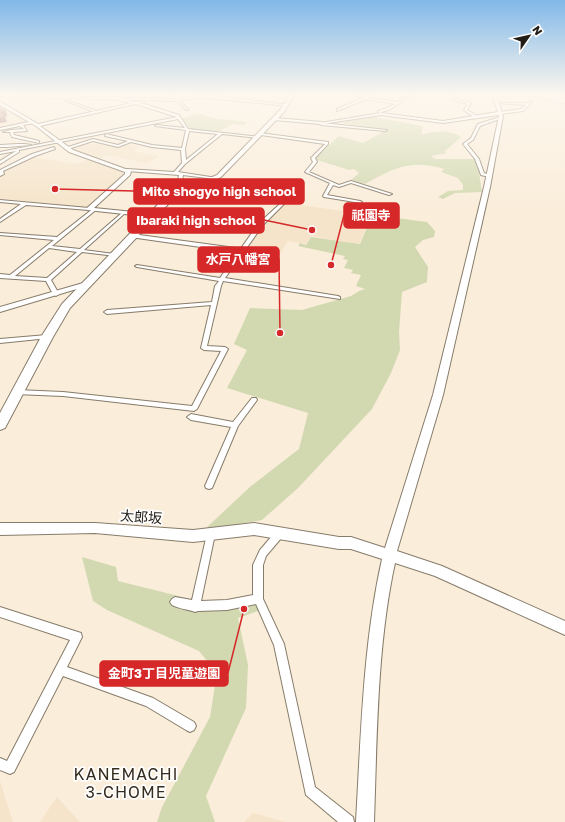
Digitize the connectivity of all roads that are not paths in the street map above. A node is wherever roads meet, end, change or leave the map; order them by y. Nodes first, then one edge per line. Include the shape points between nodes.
1 (12, 133) edge
2 (47, 133) edge
3 (106, 133) edge
4 (187, 133) edge
5 (221, 133) edge
6 (226, 133) edge
7 (261, 133) edge
8 (475, 133) edge
9 (495, 133) edge
10 (103, 134) junction
11 (259, 136) junction
12 (53, 138) junction
13 (131, 141) junction
14 (38, 142) junction
15 (30, 145) junction
16 (63, 145) junction
17 (0, 146) edge
18 (21, 149) junction
19 (182, 149) junction
20 (0, 153) edge
21 (0, 163) edge
22 (184, 163) junction
23 (127, 170) junction
24 (175, 173) junction
25 (181, 174) junction
26 (0, 175) edge
27 (489, 176) junction
28 (213, 180) junction
29 (332, 184) junction
30 (185, 190) junction
31 (203, 191) junction
32 (390, 194) dead end
33 (0, 201) edge
34 (360, 202) dead end
35 (25, 203) junction
36 (89, 209) junction
37 (96, 209) junction
38 (123, 213) junction
39 (152, 215) junction
40 (0, 221) edge
41 (0, 234) edge
42 (132, 236) junction
43 (59, 239) junction
44 (49, 247) junction
45 (81, 251) junction
46 (242, 251) junction
47 (114, 255) junction
48 (137, 266) dead end
49 (0, 276) edge
50 (12, 276) junction
51 (222, 279) junction
52 (48, 280) junction
53 (86, 285) junction
54 (56, 294) junction
55 (338, 298) dead end
56 (214, 302) junction
57 (0, 310) edge
58 (107, 312) dead end
59 (47, 337) junction
60 (0, 341) edge
61 (17, 392) junction
62 (254, 400) dead end
63 (191, 417) dead end
64 (0, 425) edge
65 (235, 425) junction
66 (209, 486) dead end
67 (0, 529) edge
68 (280, 533) junction
69 (211, 534) junction
70 (390, 554) junction
71 (258, 599) junction
72 (175, 602) dead end
73 (195, 607) junction
74 (0, 612) edge
75 (565, 628) edge
76 (62, 670) junction
77 (190, 726) dead end
78 (0, 764) edge
79 (348, 822) edge
80 (365, 822) edge

1 - 14 street via 13,136
2 - 12 street
3 - 10 street
4 - 19 street
5 - 22 street
6 - 11 street
7 - 11 highway
8 - 27 street via 466,144 477,159 482,174
9 - 27 street
10 - 13 street
10 - 16 street
11 - 28 highway
11 - 29 street via 327,143 313,158 315,162 307,172
12 - 14 street
12 - 16 street
13 - 16 street via 118,146 93,140
13 - 19 street
14 - 15 street
15 - 17 street via 21,143
15 - 18 street
16 - 18 street
16 - 23 street via 89,158
16 - 26 street via 40,151 1,171
18 - 20 street
18 - 21 street
19 - 22 street
22 - 24 street
23 - 24 street
23 - 36 street via 128,174
24 - 25 street
25 - 28 street
25 - 30 street via 179,187
27 - 70 street via 440,389
28 - 30 highway
28 - 31 street
29 - 32 street via 339,186 351,182
29 - 34 street via 325,196
30 - 31 street
30 - 39 highway via 169,198
31 - 46 street via 284,202 261,224
33 - 35 street
35 - 36 street
35 - 40 street
36 - 37 street
37 - 38 street
37 - 43 street
38 - 39 street
38 - 45 street
39 - 42 highway
41 - 43 street
42 - 46 street
42 - 47 highway
43 - 44 street
44 - 45 street
44 - 50 street
45 - 47 street
45 - 52 street
46 - 51 street
47 - 53 highway
48 - 51 street
49 - 50 street
50 - 52 street
51 - 55 street
51 - 56 street
52 - 54 street
53 - 54 street
53 - 59 highway via 66,306
54 - 57 street
56 - 58 street
56 - 61 street via 204,348 225,350 194,410 63,394
59 - 60 street
59 - 61 highway
61 - 64 highway
62 - 65 street
63 - 65 street
65 - 66 street
67 - 69 street, 太郎坂 via 95,528 193,536
68 - 69 street, 太郎坂 via 254,529
68 - 70 street, 太郎坂 via 351,543
68 - 71 street via 263,553 258,565
69 - 73 street
70 - 75 street, 太郎坂 via 437,570
70 - 80 street via 380,599
71 - 73 street via 241,604
71 - 79 street via 279,644 310,791
72 - 73 street
74 - 76 street via 77,638
76 - 77 street via 149,702
76 - 78 street via 10,768

